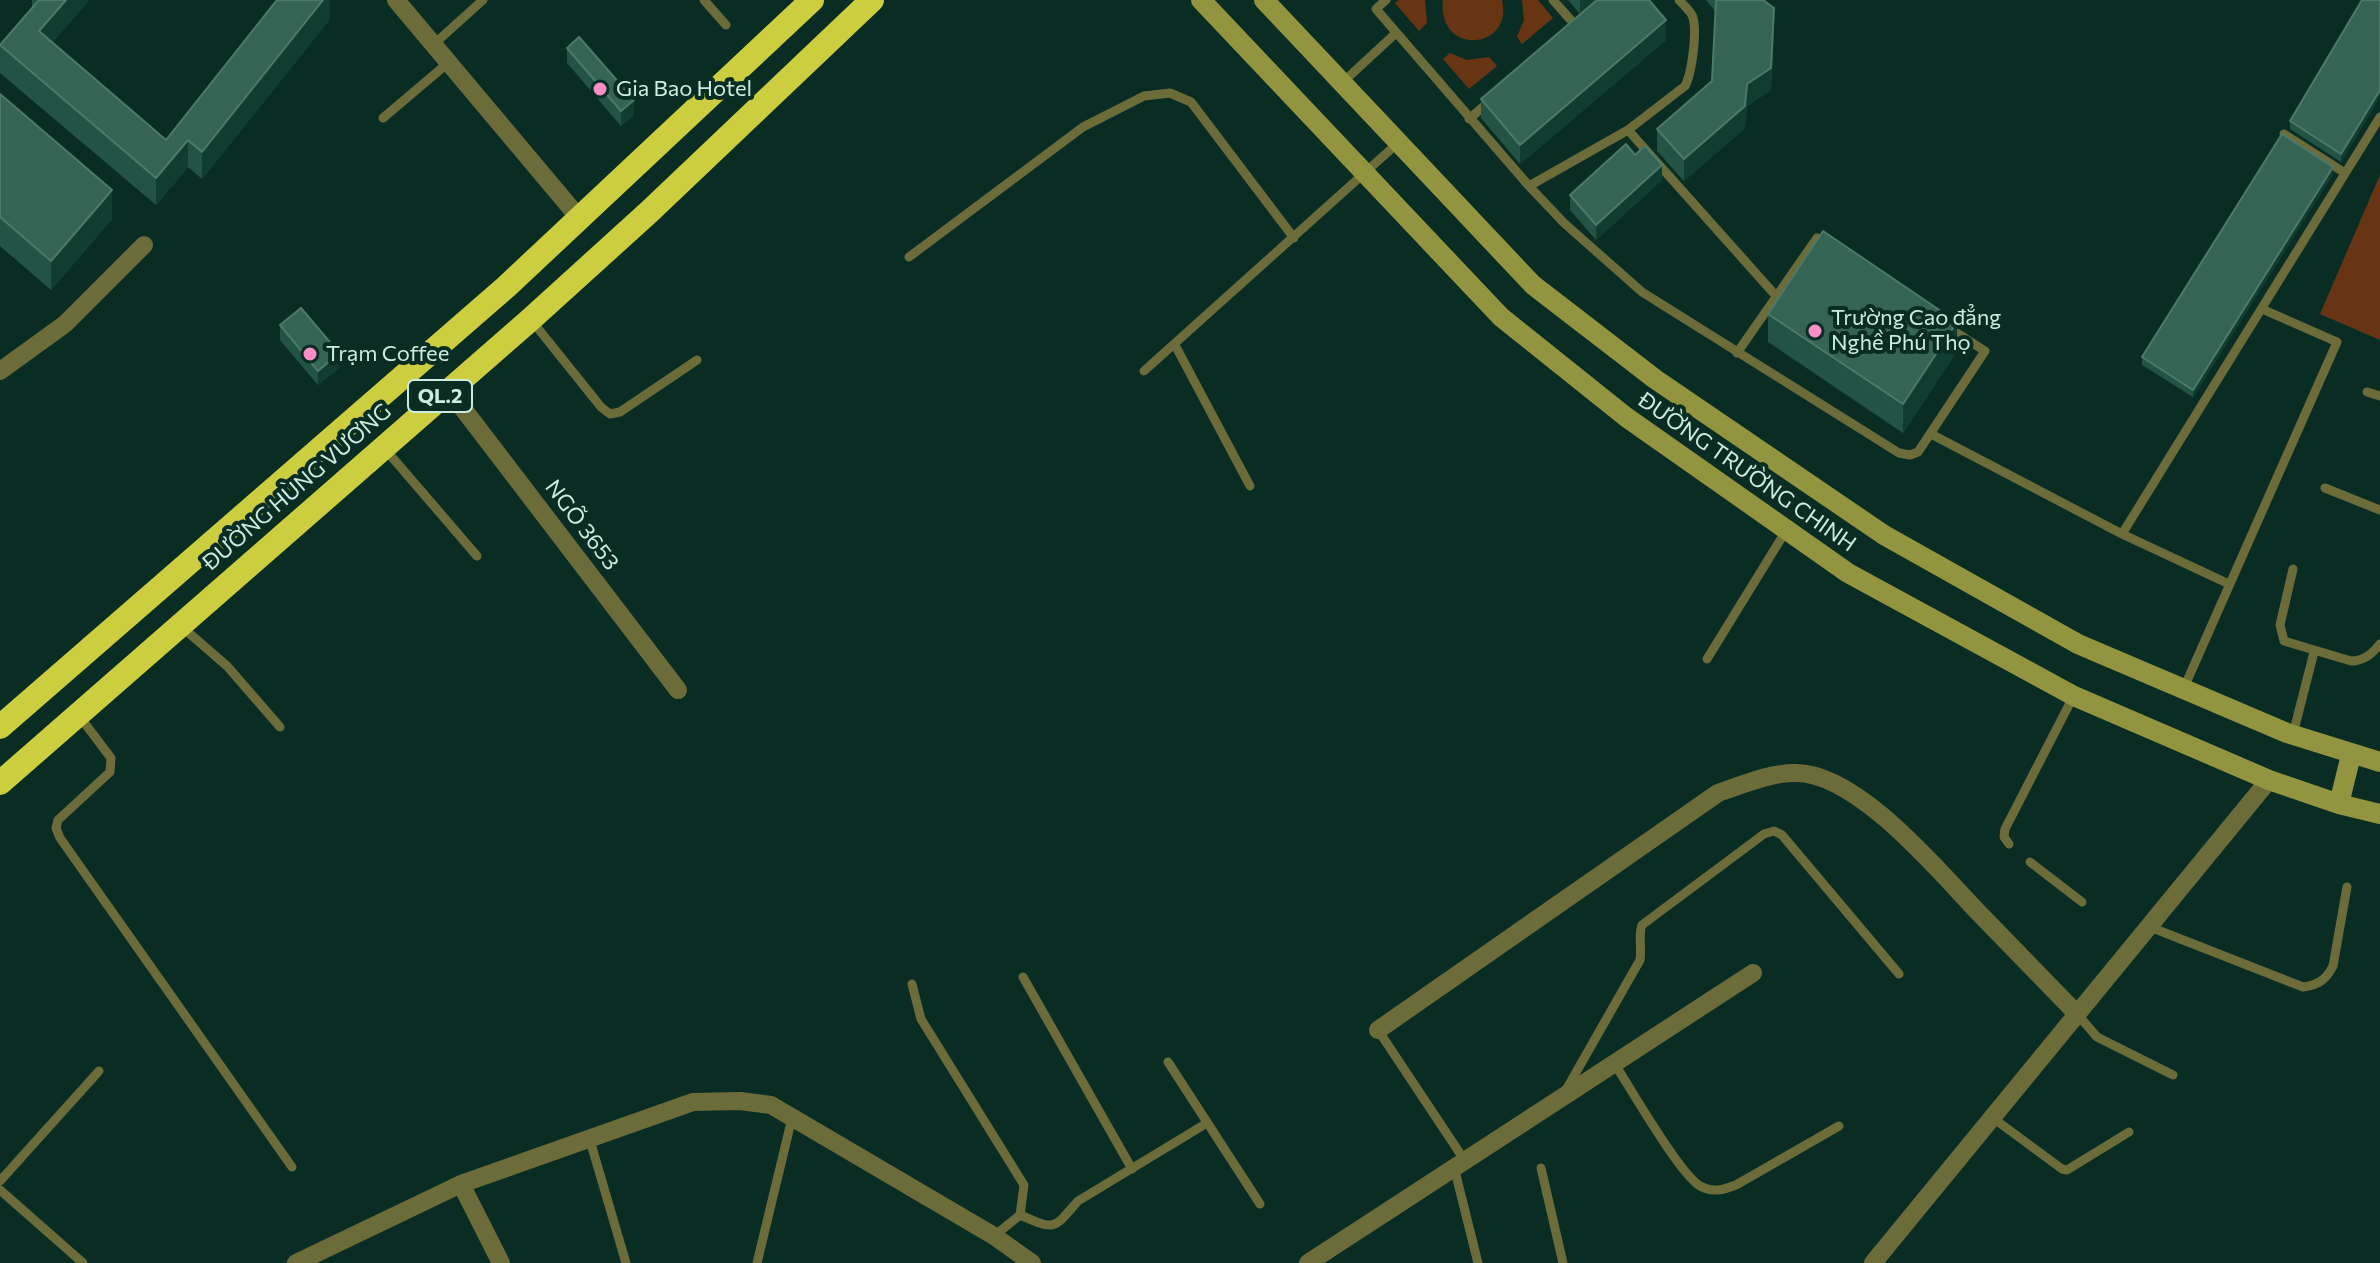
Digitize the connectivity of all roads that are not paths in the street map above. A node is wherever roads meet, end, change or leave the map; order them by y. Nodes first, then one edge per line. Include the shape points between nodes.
1 (396, 0) edge
2 (483, 0) edge
3 (704, 0) edge
4 (812, 0) edge
5 (872, 0) edge
6 (1201, 0) edge
7 (1264, 0) edge
8 (1386, 0) edge
9 (1553, 0) edge
10 (1679, 0) edge
11 (1587, 18) edge
12 (726, 25) dead end
13 (1577, 27) junction
14 (1396, 33) junction
15 (1565, 37) edge
16 (433, 45) junction
17 (448, 63) junction
18 (1342, 82) junction
19 (1493, 98) edge
20 (2380, 117) edge
21 (383, 118) dead end
22 (1469, 119) junction
23 (1628, 130) junction
24 (2284, 134) edge
25 (1399, 142) junction
26 (2345, 173) junction
27 (1364, 175) junction
28 (1529, 186) junction
29 (580, 219) junction
30 (1294, 238) junction
31 (144, 245) dead end
32 (1843, 255) edge
33 (909, 257) dead end
34 (1777, 297) junction
35 (2262, 309) junction
36 (531, 319) junction
37 (1946, 325) edge
38 (1175, 345) junction
39 (1737, 353) junction
40 (697, 360) dead end
41 (0, 371) edge
42 (1144, 371) dead end
43 (448, 389) junction
44 (2367, 392) dead end
45 (2380, 396) edge
46 (1931, 434) junction
47 (383, 447) junction
48 (1250, 486) dead end
49 (2325, 488) dead end
50 (2380, 510) edge
51 (1787, 529) junction
52 (2122, 534) junction
53 (477, 556) dead end
54 (2293, 569) dead end
55 (2229, 584) junction
56 (179, 625) junction
57 (2380, 644) edge
58 (2314, 652) junction
59 (1707, 659) dead end
60 (678, 690) dead end
61 (2183, 690) junction
62 (2074, 696) junction
63 (78, 715) junction
64 (0, 727) edge
65 (280, 727) dead end
66 (2293, 734) junction
67 (2351, 755) junction
68 (2380, 762) edge
69 (2269, 780) junction
70 (0, 783) edge
71 (2339, 804) junction
72 (2380, 814) edge
73 (2009, 844) dead end
74 (2030, 862) dead end
75 (2347, 887) dead end
76 (2082, 902) dead end
77 (2150, 927) junction
78 (1753, 973) dead end
79 (1899, 974) dead end
80 (1023, 977) dead end
81 (912, 984) dead end
82 (2078, 1015) junction
83 (1378, 1030) joint
84 (1168, 1062) dead end
85 (1614, 1063) junction
86 (99, 1071) dead end
87 (2173, 1075) dead end
88 (1563, 1097) junction
89 (792, 1118) junction
90 (1993, 1118) junction
91 (1207, 1123) junction
92 (1839, 1126) dead end
93 (2129, 1132) dead end
94 (589, 1137) junction
95 (1460, 1164) junction
96 (292, 1167) dead end
97 (1541, 1168) dead end
98 (1132, 1169) junction
99 (0, 1181) edge
100 (461, 1184) junction
101 (0, 1190) edge
102 (1260, 1204) dead end
103 (1020, 1215) junction
104 (994, 1236) junction
105 (83, 1263) edge
106 (296, 1263) edge
107 (501, 1263) edge
108 (626, 1263) edge
109 (757, 1263) edge
110 (1032, 1263) edge
111 (1308, 1263) edge
112 (1478, 1263) edge
113 (1563, 1263) edge
114 (1873, 1263) edge

1 - 16 street
2 - 16 lane
3 - 12 lane
4 - 29 highway, ĐƯỜNG HÙNG VƯƠNG / QL.2
5 - 36 highway, ĐƯỜNG HÙNG VƯƠNG / QL.2
6 - 27 main road, ĐƯỜNG TRƯỜNG CHINH
7 - 18 main road, ĐƯỜNG TRƯỜNG CHINH
8 - 14 lane via 1376,9
9 - 13 lane
10 - 23 lane via 1695,29 1690,78
11 - 13 lane
13 - 15 lane
14 - 18 lane
14 - 22 lane
16 - 17 street
17 - 21 lane
17 - 29 street
18 - 25 main road, ĐƯỜNG TRƯỜNG CHINH
19 - 22 lane
20 - 26 lane
22 - 28 lane
23 - 28 lane
23 - 34 lane
24 - 26 lane
25 - 27 lane
25 - 61 main road, ĐƯỜNG TRƯỜNG CHINH via 1533,285 1667,388 1884,535 2078,644
26 - 35 lane
27 - 30 lane
27 - 51 main road, ĐƯỜNG TRƯỜNG CHINH via 1501,317 1626,417
28 - 39 lane via 1642,292
29 - 64 highway, ĐƯỜNG HÙNG VƯƠNG / QL.2
30 - 33 lane via 1191,102 1170,93 1144,96 1083,127
30 - 38 lane
31 - 41 street via 65,324
32 - 34 lane via 1817,238
34 - 39 lane
35 - 52 lane
35 - 55 lane via 2337,342
36 - 40 lane via 610,414
36 - 43 highway, ĐƯỜNG HÙNG VƯƠNG / QL.2
37 - 46 lane via 1985,351
38 - 42 lane
38 - 48 lane
39 - 46 lane via 1899,453 1918,452
43 - 47 highway, ĐƯỜNG HÙNG VƯƠNG / QL.2
43 - 60 street, NGÕ 3653
44 - 45 lane
46 - 52 lane
47 - 53 lane
47 - 56 highway, ĐƯỜNG HÙNG VƯƠNG / QL.2
49 - 50 lane
51 - 59 lane
51 - 62 main road, ĐƯỜNG TRƯỜNG CHINH via 1848,573
52 - 55 lane
54 - 58 lane via 2280,635
55 - 61 lane
56 - 63 highway, ĐƯỜNG HÙNG VƯƠNG / QL.2
56 - 65 lane via 227,666
57 - 58 lane via 2358,661
58 - 66 lane
61 - 66 main road, ĐƯỜNG TRƯỜNG CHINH
62 - 69 main road, ĐƯỜNG TRƯỜNG CHINH
62 - 73 lane via 2005,829
63 - 70 highway, ĐƯỜNG HÙNG VƯƠNG / QL.2
63 - 96 lane via 112,766 58,820 60,838
66 - 67 main road, ĐƯỜNG TRƯỜNG CHINH
67 - 68 main road, ĐƯỜNG TRƯỜNG CHINH
67 - 71 main road
69 - 71 main road, ĐƯỜNG TRƯỜNG CHINH
69 - 77 street
71 - 72 main road, ĐƯỜNG TRƯỜNG CHINH
74 - 76 lane
75 - 77 lane via 2333,966 2316,985 2303,987
77 - 82 street
78 - 85 street
79 - 88 lane via 1782,835 1764,834 1642,925 1640,960
80 - 98 lane
81 - 103 lane via 921,1019 1024,1185
82 - 83 street via 1898,829 1855,795 1820,777 1796,773 1718,793
82 - 87 lane via 2097,1037
82 - 90 street
83 - 95 lane
84 - 91 lane
85 - 88 street
85 - 92 lane via 1684,1171 1700,1186 1717,1192
86 - 99 lane
88 - 95 street
89 - 94 street via 771,1105 693,1102
89 - 104 street
89 - 109 lane
90 - 93 lane via 2067,1170
90 - 114 street
91 - 98 lane
91 - 102 lane
94 - 100 street
94 - 108 lane
95 - 111 street
95 - 112 lane
97 - 113 lane
98 - 103 lane via 1078,1201 1055,1225
100 - 106 street
100 - 107 street
101 - 105 lane
103 - 104 lane
104 - 110 street

